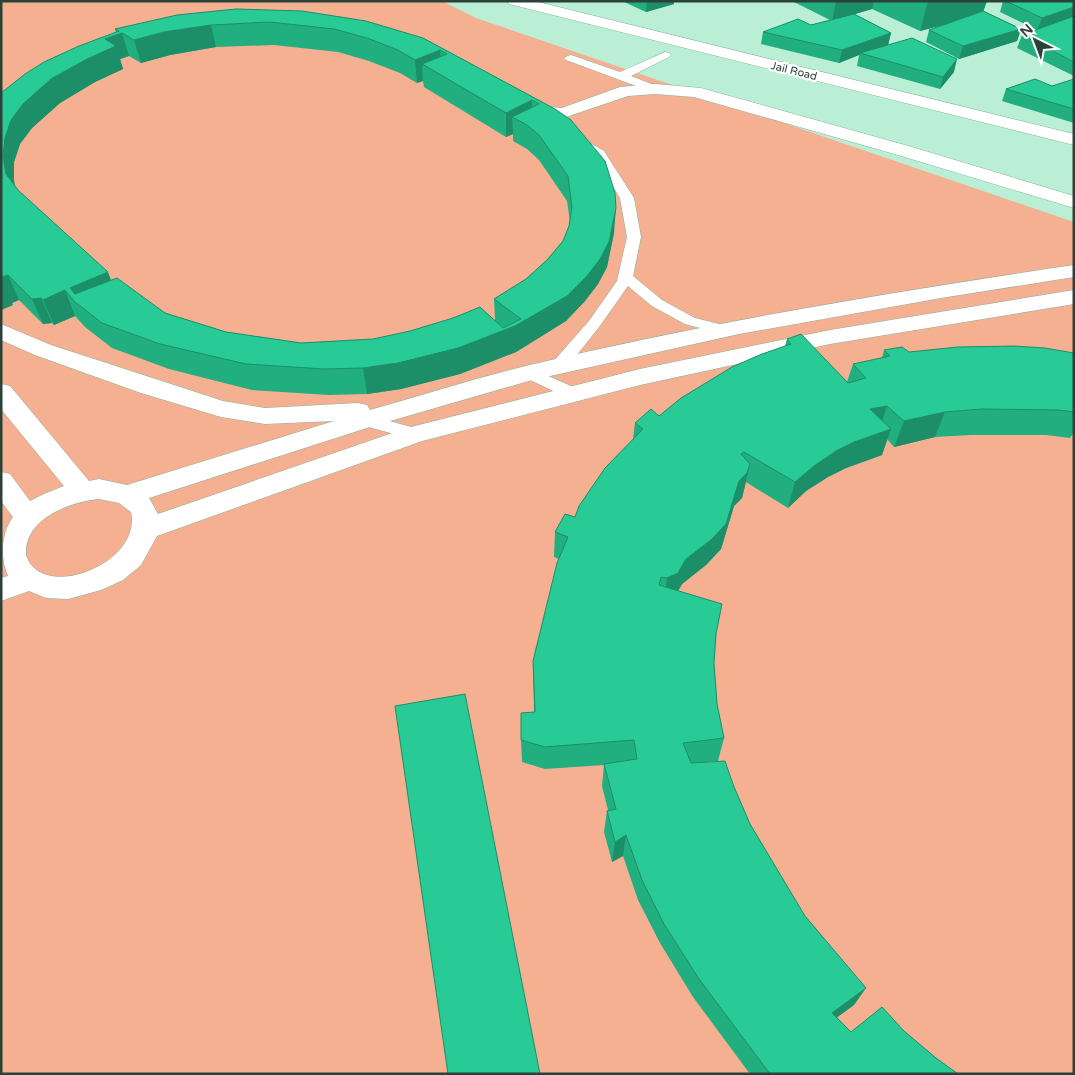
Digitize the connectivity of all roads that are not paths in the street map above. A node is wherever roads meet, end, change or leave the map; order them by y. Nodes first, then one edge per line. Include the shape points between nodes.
1 (514, 1) edge
2 (665, 55) dead end
3 (570, 58) dead end
4 (620, 77) junction
5 (655, 90) junction
6 (511, 99) edge
7 (542, 112) junction
8 (564, 127) edge
9 (578, 137) edge
10 (1074, 140) edge
11 (1074, 202) edge
12 (1074, 271) edge
13 (625, 277) junction
14 (1074, 297) edge
15 (726, 330) junction
16 (1, 331) edge
17 (558, 367) junction
18 (530, 373) junction
19 (1, 392) edge
20 (574, 394) junction
21 (413, 407) junction
22 (316, 414) junction
23 (364, 420) junction
24 (416, 434) junction
25 (1, 481) edge
26 (83, 490) junction
27 (127, 495) junction
28 (28, 518) junction
29 (147, 529) junction
30 (7, 548) edge
31 (28, 580) junction
32 (1, 590) edge

1 - 10 street, Jail Road
2 - 4 lane
3 - 4 lane
4 - 5 lane
5 - 7 street via 626,91 563,113
5 - 11 street via 695,92
6 - 7 street
7 - 8 lane
9 - 13 lane via 599,154 627,198 634,237
12 - 15 street
13 - 15 lane via 657,303 690,321
13 - 17 lane via 594,324
14 - 20 street via 830,337
15 - 17 street
16 - 22 street via 43,350 221,409 265,416
17 - 18 street
18 - 20 lane
18 - 21 street
19 - 26 street
20 - 24 street
21 - 22 street
21 - 23 street
22 - 23 street
23 - 24 lane
23 - 27 street
24 - 29 street
25 - 28 street
26 - 27 street via 114,490
26 - 28 street via 44,505
27 - 29 street via 139,503 146,515
28 - 30 street
29 - 31 street via 142,545 112,574 68,588
30 - 31 street via 18,571
31 - 32 street

